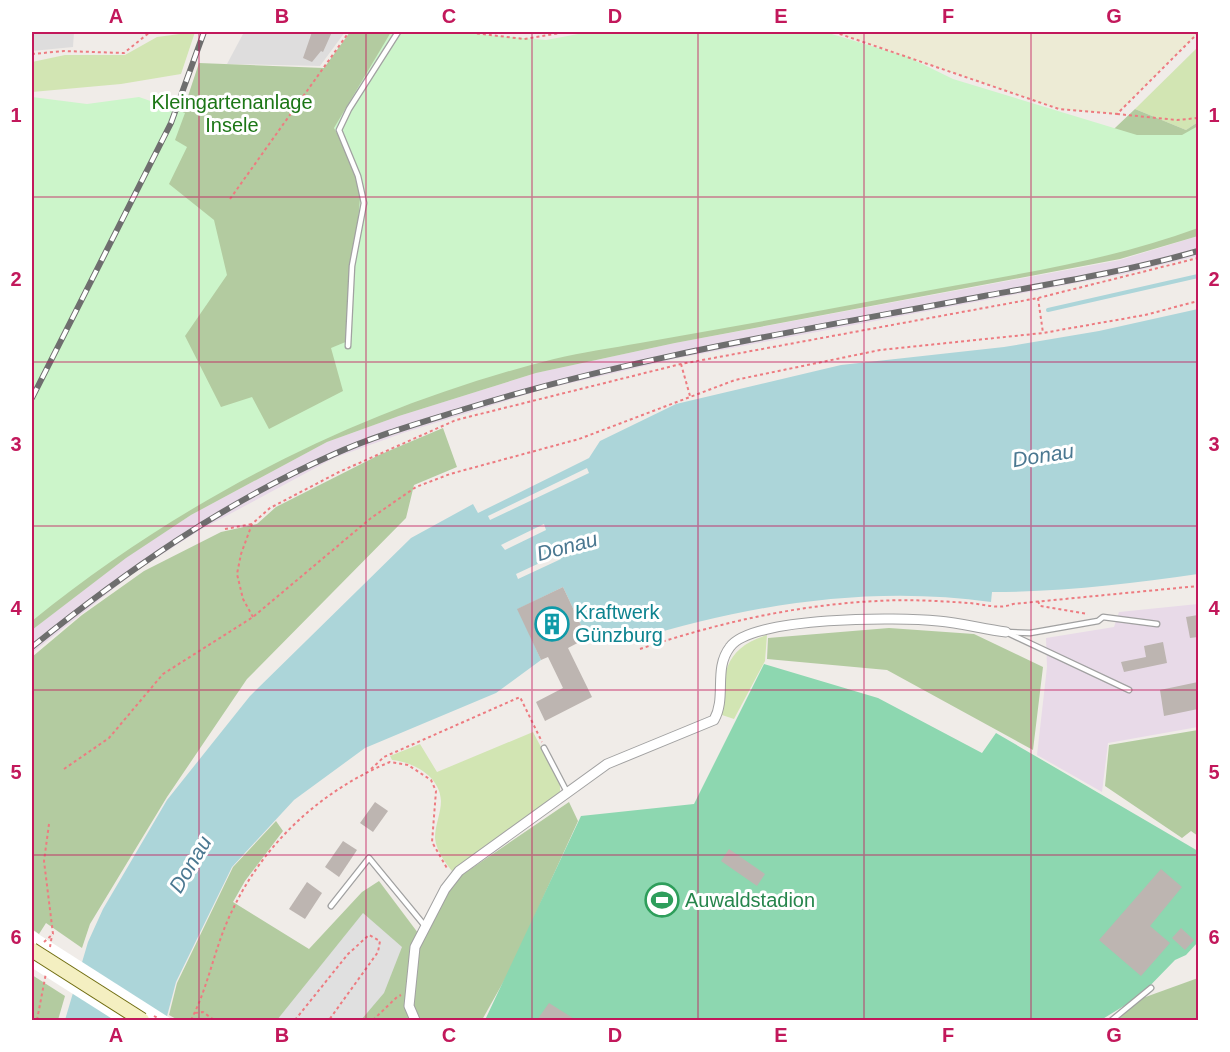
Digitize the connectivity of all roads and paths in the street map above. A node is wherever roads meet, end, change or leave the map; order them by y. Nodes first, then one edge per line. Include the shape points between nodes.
1 (150, 32) edge
2 (349, 32) edge
3 (398, 32) edge
4 (465, 32) edge
5 (567, 32) edge
6 (834, 32) edge
7 (1198, 33) edge
8 (32, 54) edge
9 (1117, 114) junction
10 (1198, 118) edge
11 (230, 199) dead end
12 (1198, 258) edge
13 (1038, 298) junction
14 (1198, 301) edge
15 (1043, 333) junction
16 (348, 346) dead end
17 (681, 364) junction
18 (690, 396) junction
19 (252, 524) junction
20 (225, 529) dead end
21 (1198, 586) edge
22 (1038, 602) junction
23 (253, 617) junction
24 (1103, 617) junction
25 (1157, 624) dead end
26 (1006, 632) junction
27 (640, 648) dead end
28 (1130, 690) dead end
29 (544, 747) joint
30 (64, 769) dead end
31 (369, 770) junction
32 (567, 792) junction
33 (50, 824) dead end
34 (454, 877) junction
35 (331, 906) dead end
36 (425, 926) junction
37 (52, 934) junction
38 (35, 948) edge
39 (49, 956) dead end
40 (47, 966) dead end
41 (1151, 988) dead end
42 (410, 993) junction
43 (195, 1013) junction
44 (38, 1020) edge
45 (142, 1020) edge
46 (191, 1020) edge
47 (214, 1020) edge
48 (295, 1020) edge
49 (329, 1020) edge
50 (373, 1020) edge
51 (415, 1020) edge
52 (1112, 1020) edge

1 - 8 path via 124,53
2 - 11 path
3 - 16 lane via 339,130 358,176 364,203 352,266
4 - 5 path via 524,39
6 - 9 path via 1059,109
7 - 9 path
9 - 10 path via 1177,120
12 - 13 path
13 - 15 path
13 - 17 path
14 - 15 path
15 - 18 path via 880,350 735,380
17 - 18 path
17 - 19 path via 456,420 339,472 270,508
18 - 23 path via 579,439 416,487 371,518
19 - 20 path
19 - 23 path via 237,574 243,599
21 - 22 path
22 - 24 path via 1040,606
22 - 27 path via 1004,608 969,603 878,601 804,609 735,622
23 - 30 path via 163,674 109,738
24 - 25 lane
24 - 26 lane via 1030,633
26 - 28 lane
26 - 32 street via 938,621 888,619 806,622 754,632 730,645 721,662 721,708 714,720 607,764
29 - 31 path via 520,697 384,758
29 - 32 lane
31 - 34 path via 390,762 408,765 430,780 436,791 432,842
31 - 43 path via 307,812 283,834 262,863 232,909
32 - 34 street
33 - 37 path via 44,861
34 - 36 street
35 - 36 lane via 369,858
36 - 42 street via 415,947
37 - 38 path
37 - 39 path
38 - 45 main road, bridge
40 - 44 path
41 - 52 lane
42 - 50 path via 397,997
42 - 51 street via 409,1006
43 - 46 path
43 - 47 path via 203,1012
48 - 49 path via 348,954 369,935 380,941 378,952

